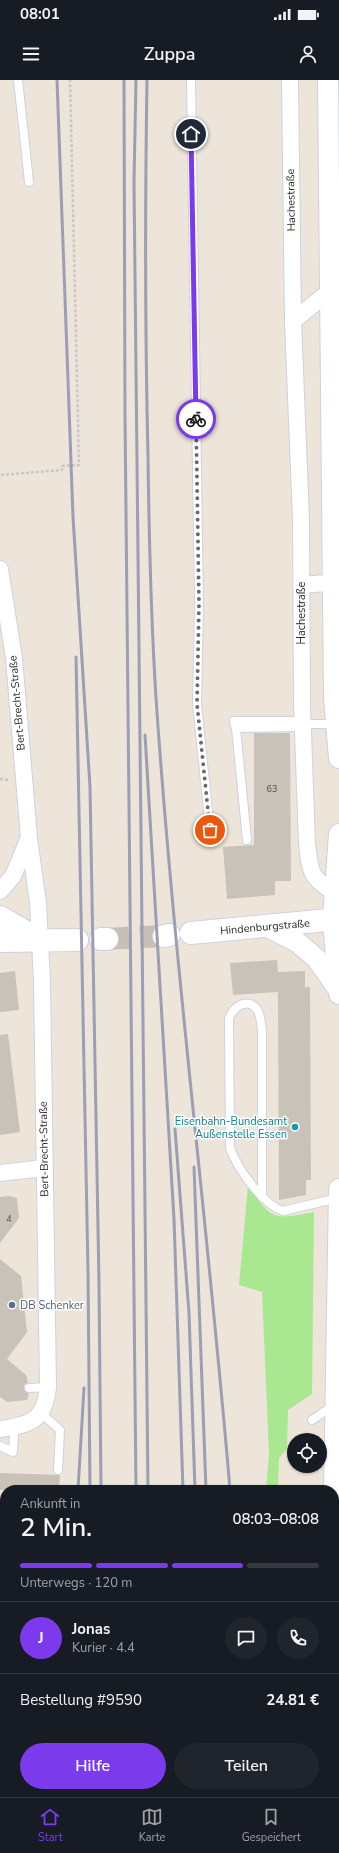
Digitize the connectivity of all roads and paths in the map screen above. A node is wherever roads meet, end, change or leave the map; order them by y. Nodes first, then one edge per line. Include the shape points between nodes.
1 (18, 80) edge
2 (70, 80) edge
3 (190, 80) edge
4 (290, 80) edge
5 (328, 80) edge
6 (29, 182) dead end
7 (334, 252) edge
8 (330, 291) junction
9 (293, 320) junction
10 (1, 474) edge
11 (0, 569) edge
12 (336, 582) edge
13 (301, 585) junction
14 (2, 591) edge
15 (336, 685) edge
16 (301, 724) junction
17 (336, 724) junction
18 (235, 726) dead end
19 (339, 758) edge
20 (210, 830) dead end
21 (339, 834) edge
22 (29, 838) junction
23 (247, 840) dead end
24 (0, 891) edge
25 (335, 893) junction
26 (0, 917) edge
27 (336, 920) edge
28 (268, 927) junction
29 (191, 933) dead end
30 (40, 940) junction
31 (77, 940) dead end
32 (0, 941) edge
33 (338, 992) edge
34 (44, 1168) junction
35 (0, 1173) edge
36 (339, 1190) edge
37 (262, 1197) junction
38 (339, 1198) edge
39 (337, 1339) edge
40 (48, 1387) junction
41 (29, 1388) dead end
42 (335, 1404) junction
43 (41, 1413) junction
44 (312, 1420) dead end
45 (6, 1428) edge
46 (0, 1446) edge
47 (58, 1470) dead end
48 (334, 1485) edge

1 - 6 lane
2 - 10 path via 78,465 62,466 62,470
3 - 20 lane via 199,604 197,704
4 - 9 street, Hachestraße
5 - 7 street
7 - 8 street
8 - 9 street
8 - 12 street
9 - 13 street, Hachestraße
11 - 14 street, Bert-Brecht-Straße
12 - 13 street
12 - 15 street
13 - 16 street, Hachestraße
14 - 22 street, Bert-Brecht-Straße via 14,658
15 - 17 street
16 - 17 lane
16 - 18 lane via 295,721 234,721
16 - 23 lane via 295,727 236,728
16 - 25 street, Hachestraße via 309,863 317,882
17 - 19 street
21 - 25 street
22 - 24 street, Bert-Brecht-Straße via 13,876
22 - 30 street, Bert-Brecht-Straße
25 - 27 street
26 - 30 main road
27 - 28 main road, Hindenburgstraße
27 - 33 street
28 - 29 main road, Hindenburgstraße
28 - 33 street via 297,942 317,959
30 - 31 main road
30 - 32 main road
30 - 34 street, Bert-Brecht-Straße
34 - 35 street
34 - 40 street, Bert-Brecht-Straße
36 - 38 street
37 - 37 lane via 261,1018 252,1005 245,1004 231,1011 229,1019 230,1148 237,1164
37 - 38 lane via 274,1208 283,1211
38 - 39 street
39 - 42 street
40 - 41 lane
40 - 43 street, Bert-Brecht-Straße
42 - 44 lane
42 - 48 street
43 - 45 street via 34,1421 25,1425
43 - 47 lane via 60,1430
45 - 46 lane via 14,1436 13,1452

